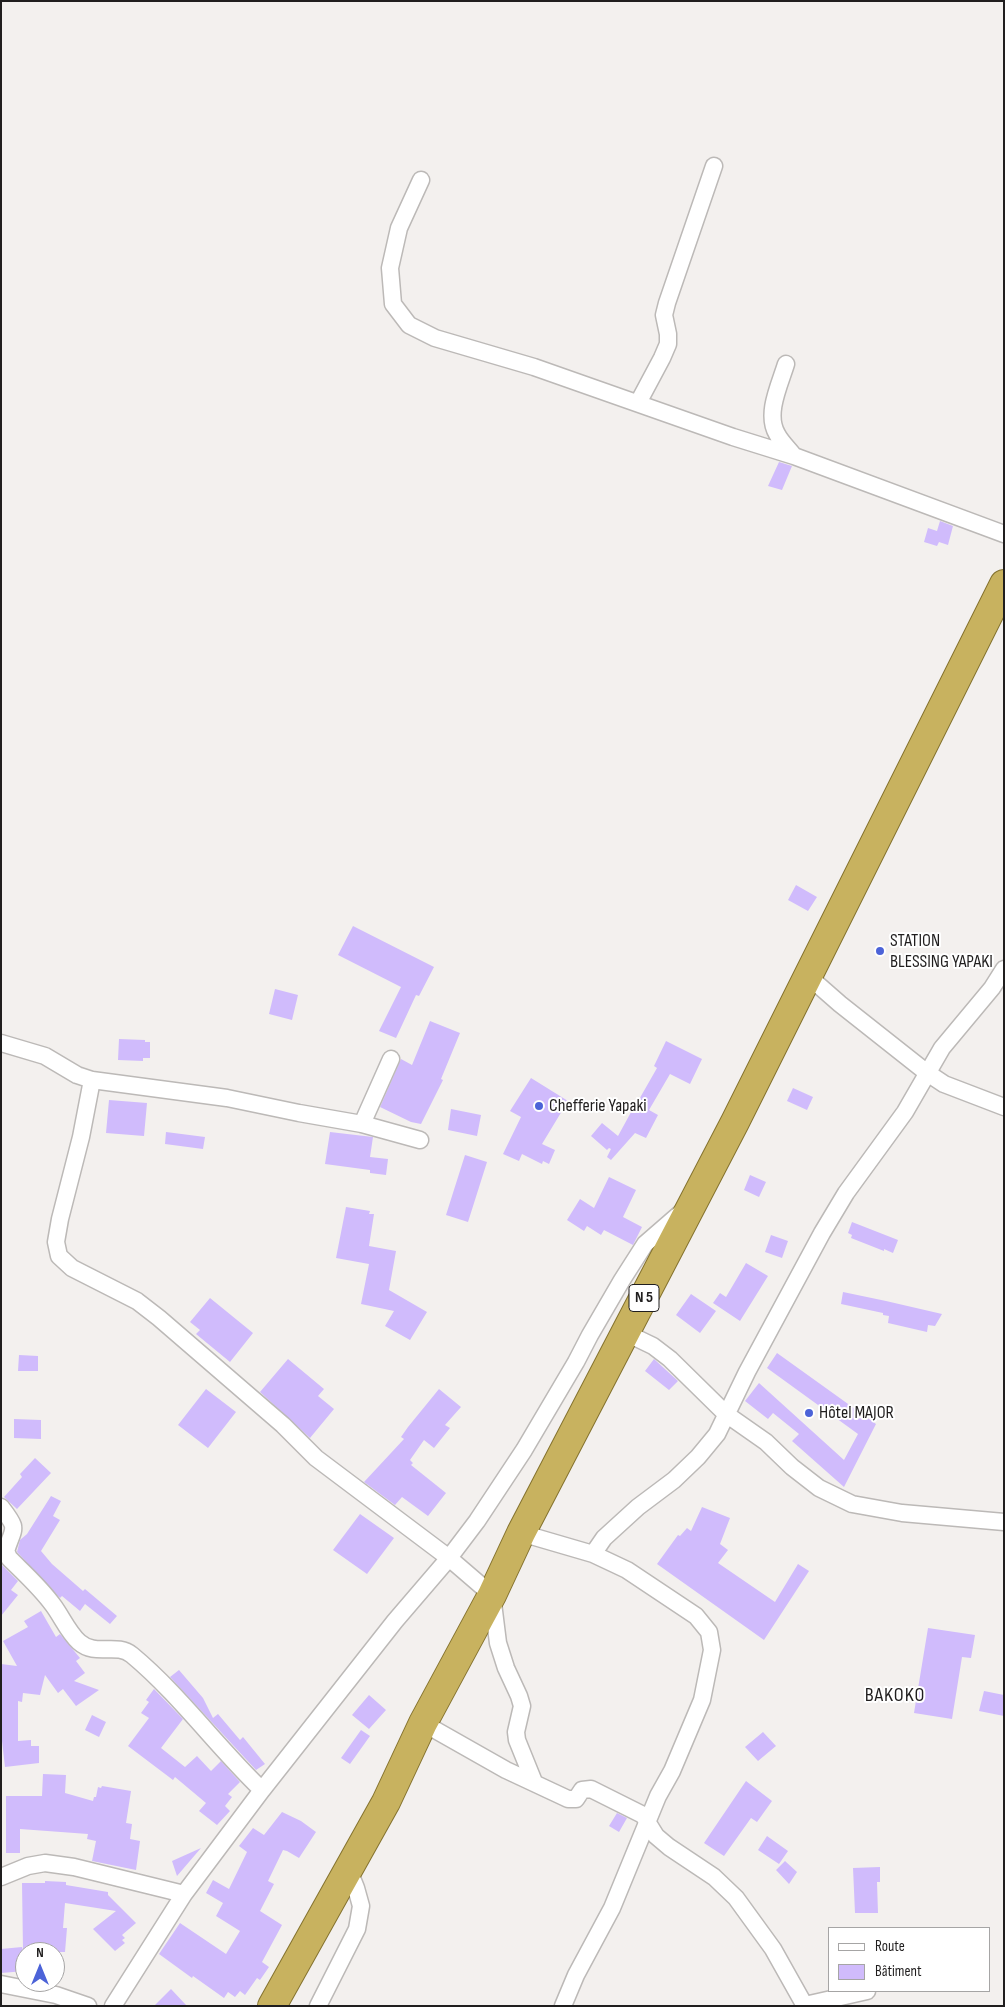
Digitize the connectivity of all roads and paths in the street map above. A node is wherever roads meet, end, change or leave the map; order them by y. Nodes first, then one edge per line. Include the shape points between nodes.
1 (714, 166) dead end
2 (422, 180) dead end
3 (786, 364) dead end
4 (638, 402) junction
5 (794, 456) junction
6 (1004, 534) edge
7 (1004, 584) edge
8 (1004, 969) edge
9 (808, 976) junction
10 (1, 1043) edge
11 (391, 1058) dead end
12 (926, 1072) junction
13 (92, 1080) junction
14 (1004, 1106) edge
15 (362, 1124) junction
16 (420, 1140) dead end
17 (692, 1203) junction
18 (626, 1333) junction
19 (726, 1414) junction
20 (1, 1507) edge
21 (1004, 1522) edge
22 (521, 1533) junction
23 (593, 1554) junction
24 (449, 1558) junction
25 (492, 1595) junction
26 (423, 1723) junction
27 (534, 1782) junction
28 (262, 1790) junction
29 (648, 1822) junction
30 (348, 1868) junction
31 (1, 1876) edge
32 (184, 1894) junction
33 (1, 1984) edge
34 (863, 1992) edge
35 (805, 2005) edge
36 (88, 2006) edge
37 (113, 2006) edge
38 (272, 2006) edge
39 (318, 2006) edge
40 (563, 2006) edge

1 - 4 street via 667,302 664,314 668,344
2 - 4 street via 399,228 390,268 393,304 409,325 434,338
3 - 5 street via 772,412 773,424
4 - 5 street
5 - 6 street
7 - 9 highway, N 5
8 - 12 street
9 - 12 street
9 - 17 highway, N 5
10 - 13 street via 45,1056
11 - 15 street
12 - 14 street via 944,1084
12 - 19 street via 905,1112 822,1232
13 - 15 street via 227,1098
13 - 24 street via 60,1219 56,1242 60,1256 72,1268 137,1301 159,1318 283,1425 316,1458
15 - 16 street
17 - 18 highway, N 5
17 - 24 street via 645,1244 524,1450
18 - 19 street via 653,1346 670,1359
18 - 22 highway, N 5
19 - 21 street via 766,1442 819,1488 852,1504 902,1513
19 - 23 street via 717,1434 698,1457 604,1538
20 - 28 street via 14,1528 6,1551 9,1558 44,1594 79,1642 89,1649 117,1648 132,1655
22 - 23 street
22 - 25 highway, N 5
23 - 29 street via 627,1570 696,1616 710,1632 712,1650 702,1700
24 - 25 street
24 - 28 street via 395,1621
25 - 26 highway, N 5
25 - 27 street via 498,1643 522,1706 517,1740
26 - 27 street via 506,1770
26 - 30 highway, N 5 via 386,1802
27 - 29 street via 572,1800 582,1790 591,1789 643,1814
28 - 32 street
29 - 35 street via 656,1836 714,1876 736,1898 773,1949
29 - 40 street via 612,1908
30 - 38 highway, N 5
30 - 39 street via 360,1906 357,1929
31 - 32 street via 45,1862
32 - 37 street
33 - 36 street via 56,1995
34 - 35 street

